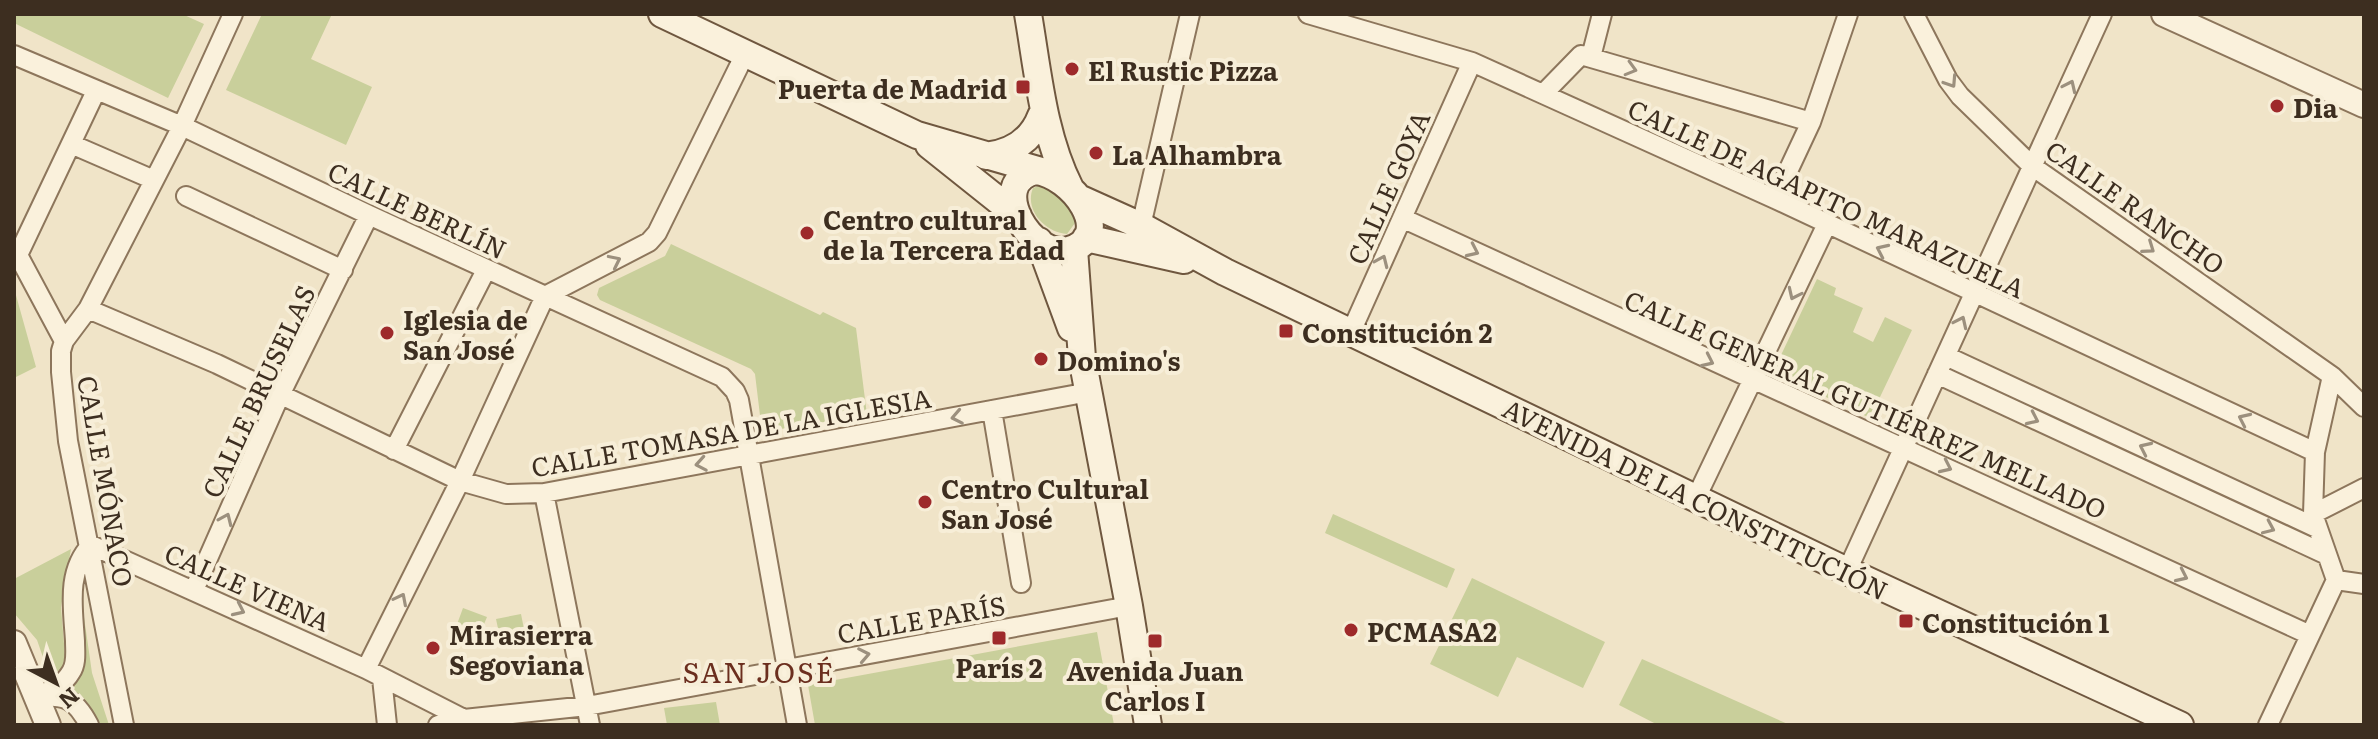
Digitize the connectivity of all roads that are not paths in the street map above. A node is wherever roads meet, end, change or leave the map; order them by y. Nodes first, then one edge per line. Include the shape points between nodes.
1 (233, 14) edge
2 (662, 14) edge
3 (1028, 14) edge
4 (1190, 14) edge
5 (1308, 14) edge
6 (1602, 14) edge
7 (1848, 14) edge
8 (1914, 14) edge
9 (2102, 14) edge
10 (2164, 14) edge
11 (746, 52) junction
12 (14, 55) edge
13 (1591, 57) junction
14 (1472, 62) junction
15 (96, 91) junction
16 (1543, 94) junction
17 (2364, 105) edge
18 (1042, 111) junction
19 (1811, 122) junction
20 (182, 126) junction
21 (917, 135) junction
22 (71, 144) junction
23 (986, 156) junction
24 (2032, 166) junction
25 (1030, 174) junction
26 (154, 180) junction
27 (1076, 193) junction
28 (186, 196) dead end
29 (1775, 199) junction
30 (369, 215) junction
31 (1018, 216) junction
32 (1402, 218) junction
33 (1827, 224) junction
34 (1135, 237) junction
35 (1039, 241) junction
36 (1080, 243) junction
37 (343, 270) junction
38 (486, 270) junction
39 (1078, 292) junction
40 (1975, 294) junction
41 (545, 296) junction
42 (88, 309) junction
43 (1351, 332) junction
44 (64, 341) junction
45 (1082, 358) junction
46 (1954, 360) junction
47 (2332, 376) junction
48 (1946, 378) junction
49 (1752, 381) junction
50 (1089, 392) junction
51 (280, 395) junction
52 (2364, 407) edge
53 (992, 410) junction
54 (1904, 448) junction
55 (394, 450) junction
56 (2315, 452) junction
57 (748, 455) junction
58 (460, 481) junction
59 (2364, 488) edge
60 (544, 493) junction
61 (1696, 498) junction
62 (2310, 527) junction
63 (91, 545) junction
64 (1847, 571) junction
65 (2336, 580) junction
66 (1021, 583) dead end
67 (2364, 584) edge
68 (194, 590) junction
69 (1129, 606) junction
70 (2310, 635) junction
71 (14, 643) edge
72 (787, 669) junction
73 (374, 673) junction
74 (36, 697) junction
75 (587, 706) junction
76 (2146, 718) edge
77 (464, 719) junction
78 (48, 725) edge
79 (89, 725) edge
80 (124, 725) edge
81 (387, 725) edge
82 (438, 725) edge
83 (590, 725) edge
84 (797, 725) edge
85 (1148, 725) edge
86 (2180, 725) edge
87 (2268, 725) edge

1 - 20 street
2 - 11 main road
3 - 18 main road
4 - 34 street
5 - 14 street, CALLE DE AGAPITO MARAZUELA
6 - 13 street
7 - 19 street
8 -> 24 street, CALLE RANCHO via 1960,96
24 -> 9 street
10 - 17 street
11 - 21 main road
41 -> 11 street via 657,233
12 - 15 street, CALLE BERLÍN
13 - 16 street via 1581,55
13 -> 19 street
14 - 16 street, CALLE DE AGAPITO MARAZUELA
14 - 32 street, CALLE GOYA
15 - 20 street, CALLE BERLÍN
15 - 22 street
16 - 29 street, CALLE DE AGAPITO MARAZUELA
18 - 23 main road via 1036,127 1018,145
18 - 25 main road
18 - 27 main road via 1059,163
19 - 29 street
20 - 26 street
20 - 30 street, CALLE BERLÍN
21 - 23 main road
21 - 31 main road
22 - 26 street
22 - 44 street, CALLE MÓNACO via 18,255
23 - 25 main road
24 - 40 street
24 -> 47 street, CALLE RANCHO
25 - 27 main road
25 - 31 main road via 1012,198
26 - 42 street
27 - 34 main road, AVENIDA DE LA CONSTITUCIÓN
27 - 36 main road via 1089,220
28 - 37 street
29 - 33 street, CALLE DE AGAPITO MARAZUELA
30 - 37 street, CALLE BRUSELAS
30 - 38 street, CALLE BERLÍN
31 - 35 main road
43 -> 32 street, CALLE GOYA
32 -> 49 street, CALLE GENERAL GUTIÉRREZ MELLADO
40 -> 33 street, CALLE DE AGAPITO MARAZUELA
33 -> 49 street
34 - 36 main road, AVENIDA DE LA CONSTITUCIÓN
34 - 39 main road via 1096,260
34 - 43 main road, AVENIDA DE LA CONSTITUCIÓN via 1215,267
35 - 36 main road via 1059,251
35 - 45 main road
36 - 39 main road
37 - 51 street, CALLE BRUSELAS
38 - 41 street, CALLE BERLÍN
38 - 55 street
39 - 45 main road
46 -> 40 street
56 -> 40 street, CALLE DE AGAPITO MARAZUELA
41 - 57 street, CALLE BERLÍN via 722,377 739,400
41 - 58 street
42 - 44 street
42 - 51 street, CALLE TOMASA DE LA IGLESIA
43 - 61 main road, AVENIDA DE LA CONSTITUCIÓN
44 - 63 street, CALLE MÓNACO via 61,372 68,441
45 - 50 main road
46 - 48 street
62 -> 46 street
47 - 52 street, CALLE RANCHO
47 - 56 street
48 - 54 street
48 -> 62 street
49 - 54 street, CALLE GENERAL GUTIÉRREZ MELLADO
49 - 61 street
50 - 53 street, CALLE TOMASA DE LA IGLESIA
50 - 69 main road
51 - 55 street, CALLE TOMASA DE LA IGLESIA
68 -> 51 street, CALLE BRUSELAS
53 -> 57 street, CALLE TOMASA DE LA IGLESIA
53 - 66 street
54 - 64 street
54 -> 70 street, CALLE GENERAL GUTIÉRREZ MELLADO
55 - 58 street, CALLE TOMASA DE LA IGLESIA
56 - 62 street
57 -> 60 street, CALLE TOMASA DE LA IGLESIA
57 - 72 street, CALLE BERLÍN
58 - 60 street, CALLE TOMASA DE LA IGLESIA via 506,494
73 -> 58 street
59 - 62 street
60 - 75 street
61 - 64 main road, AVENIDA DE LA CONSTITUCIÓN
62 - 65 street
63 - 68 street, CALLE VIENA
63 - 74 street via 75,567 75,666 65,681
63 - 80 street, CALLE MÓNACO
64 - 76 main road, AVENIDA DE LA CONSTITUCIÓN
65 - 67 street
65 - 70 street
68 -> 73 street, CALLE VIENA
72 -> 69 street, CALLE PARÍS
69 - 85 main road
70 - 87 street
71 - 74 street
72 - 75 street, CALLE PARÍS
72 - 84 street, CALLE BERLÍN
73 - 77 street, CALLE VIENA
73 - 81 street
74 - 78 street
74 - 79 street via 69,700
75 - 77 street, CALLE PARÍS
75 - 83 street
76 - 86 main road, AVENIDA DE LA CONSTITUCIÓN
77 - 82 street, CALLE PARÍS

